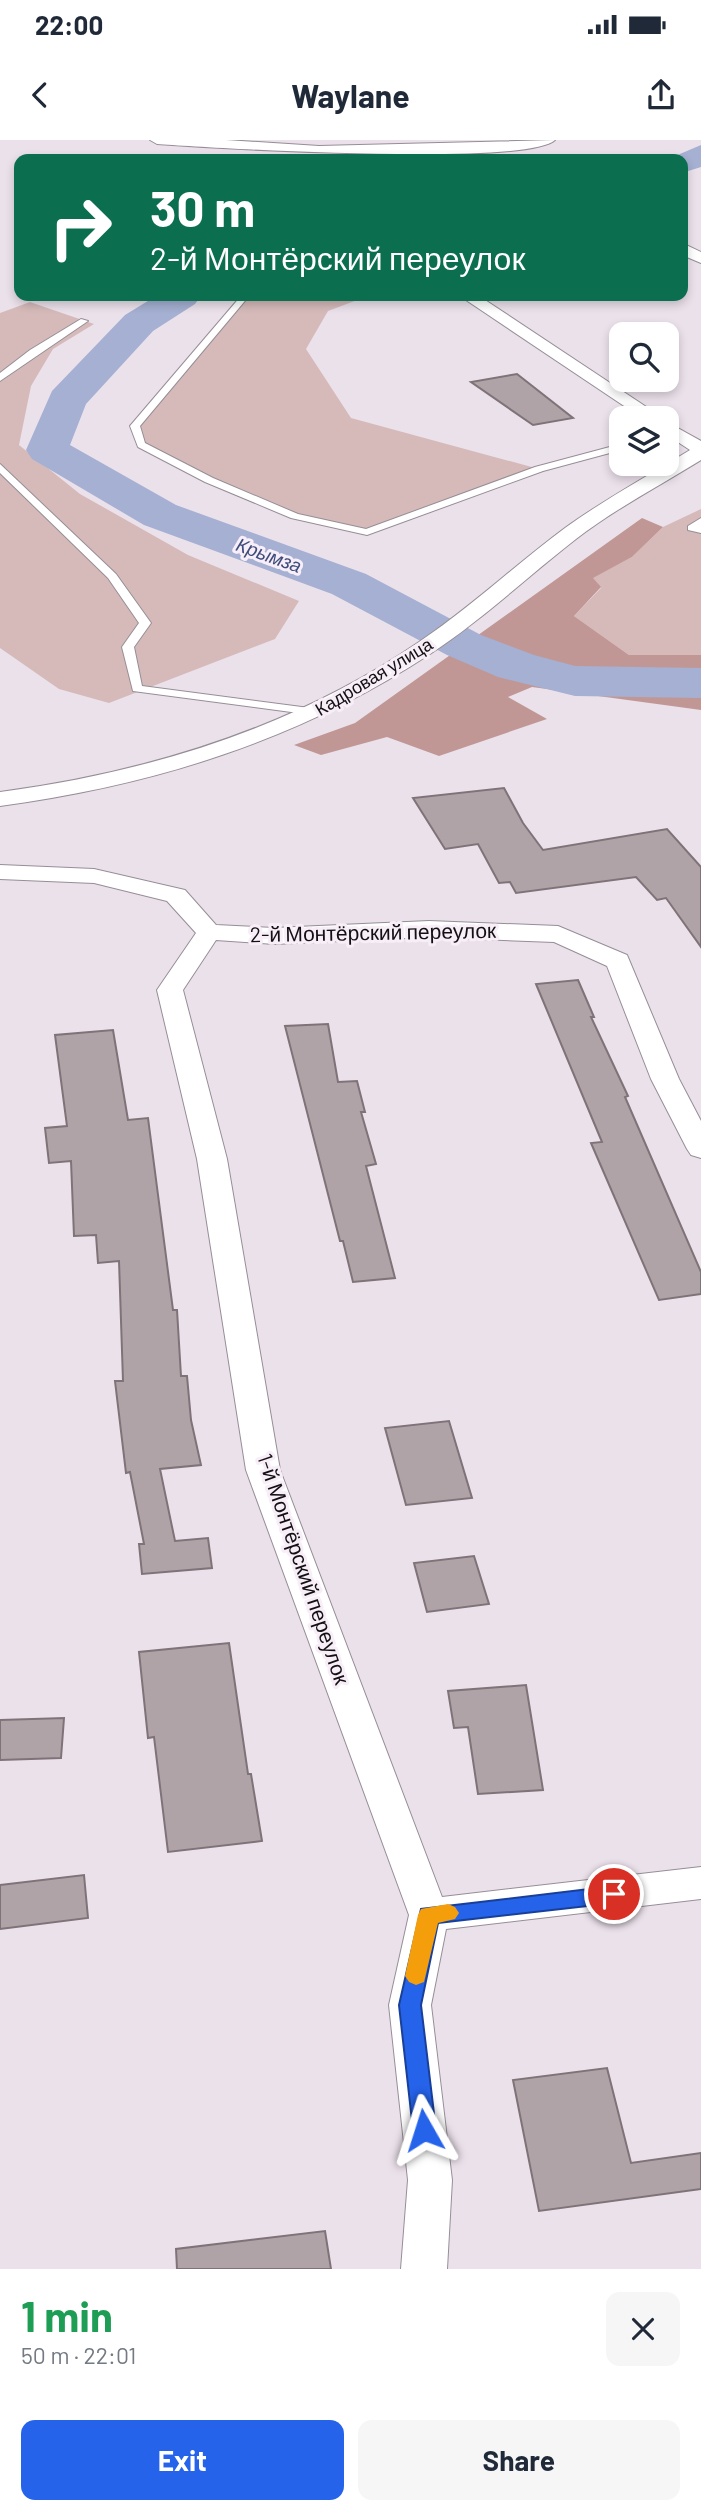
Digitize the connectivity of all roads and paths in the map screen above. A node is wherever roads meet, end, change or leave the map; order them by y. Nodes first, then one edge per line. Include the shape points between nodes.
1 (157, 140) edge
2 (548, 140) edge
3 (241, 301) edge
4 (476, 301) edge
5 (85, 321) dead end
6 (0, 378) edge
7 (636, 406) edge
8 (679, 437) edge
9 (609, 450) edge
10 (701, 450) edge
11 (0, 467) edge
12 (701, 521) edge
13 (701, 530) edge
14 (317, 713) junction
15 (0, 799) edge
16 (0, 872) edge
17 (209, 932) junction
18 (701, 1149) edge
19 (701, 1883) edge
20 (429, 1915) junction
21 (424, 2269) edge

1 - 2 street via 319,150 516,146
3 - 9 lane via 135,426 141,445 295,516 367,532 538,469
4 - 7 street
5 - 6 lane
8 - 10 street
10 - 14 street, Кадровая улица via 592,518 426,648
11 - 14 lane via 112,576 145,623 128,647 137,689
12 - 13 lane via 692,527
14 - 15 street, Кадровая улица via 222,751 72,792
16 - 17 street via 93,876 176,895
17 - 18 street, 2-й Монтёрский переулок via 274,936 429,929 558,934 618,961 665,1079
17 - 20 street, 1-й Монтёрский переулок via 170,990 212,1159 263,1470
19 - 20 street
20 - 21 street via 410,2005 430,2180

